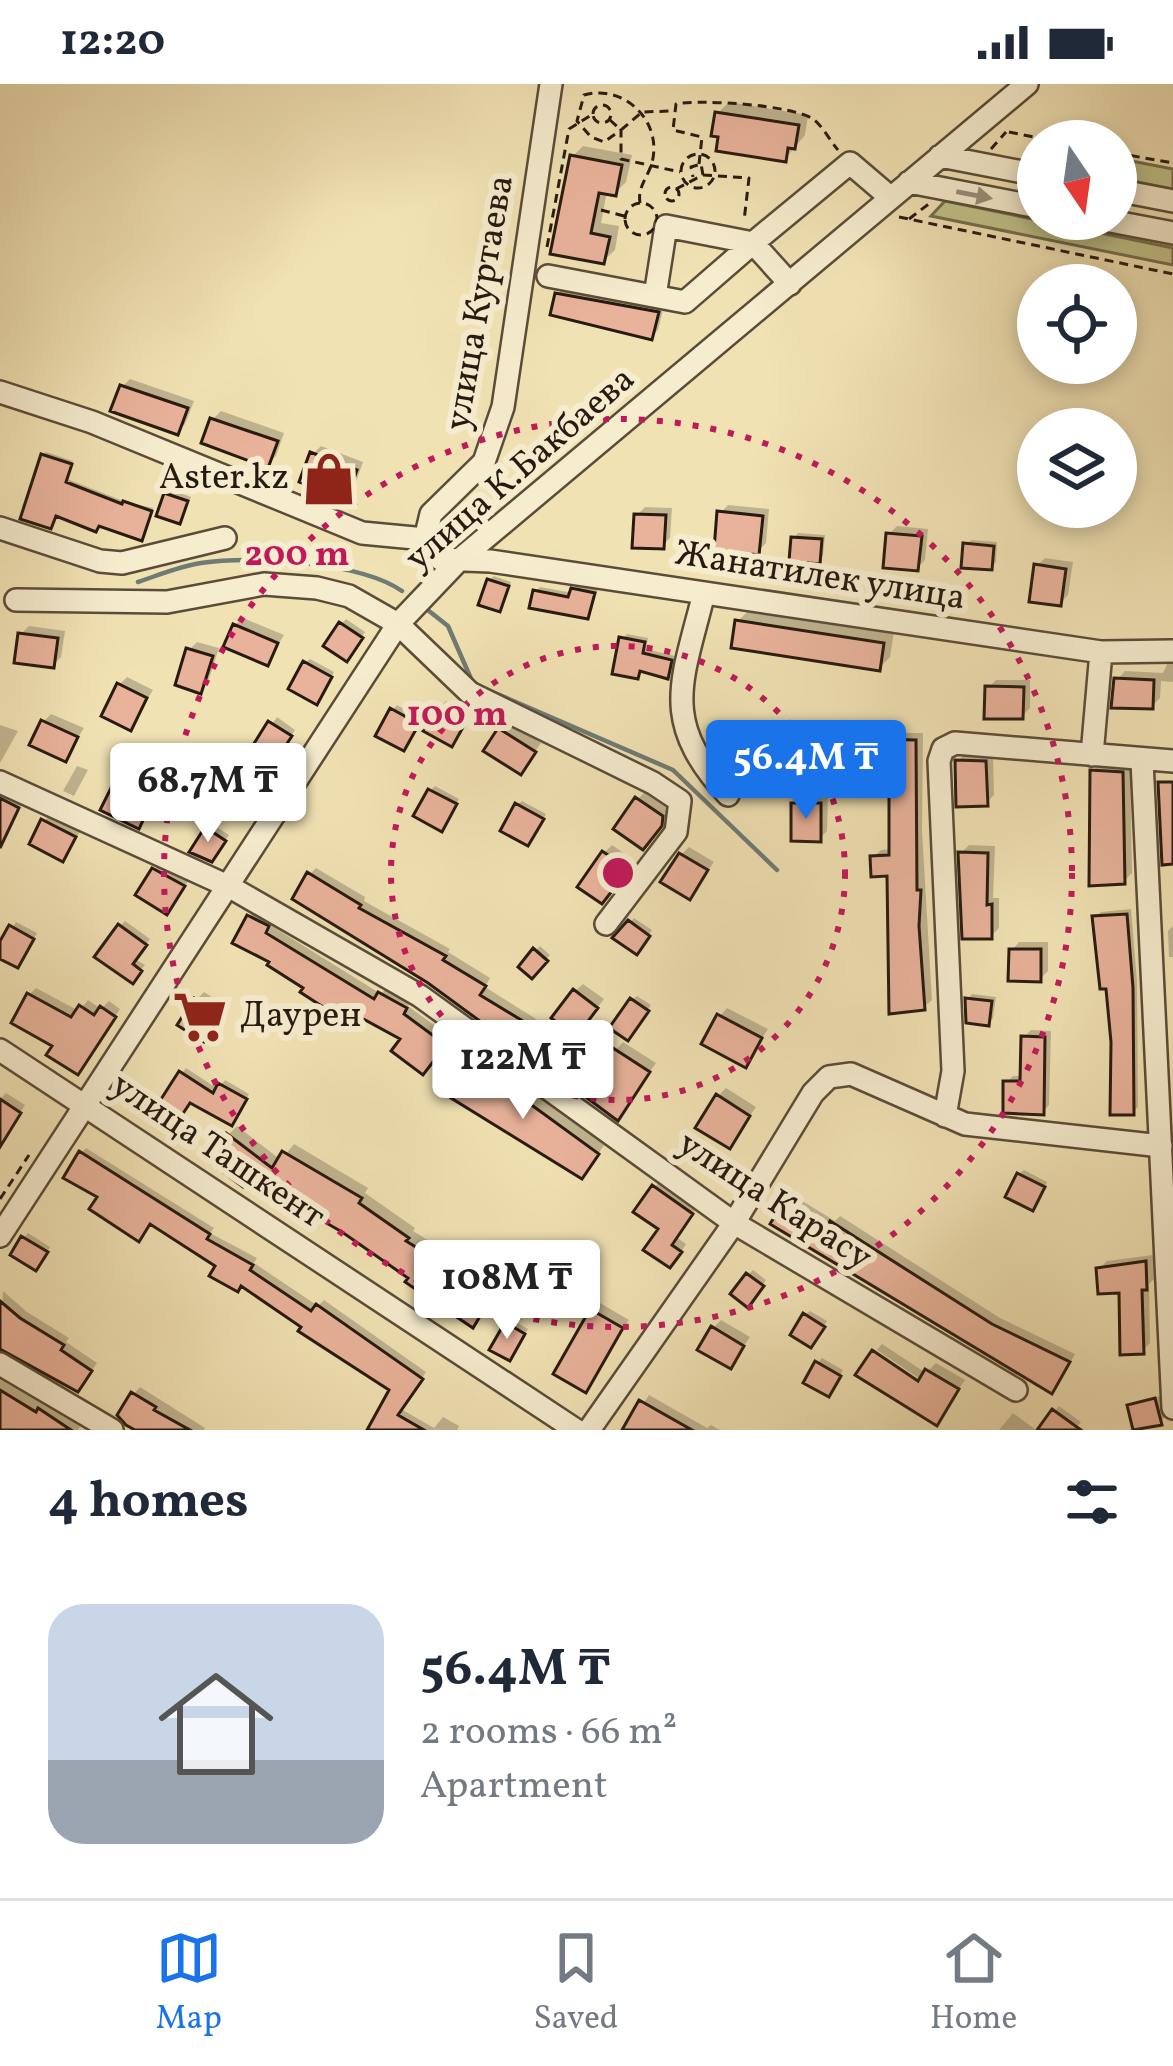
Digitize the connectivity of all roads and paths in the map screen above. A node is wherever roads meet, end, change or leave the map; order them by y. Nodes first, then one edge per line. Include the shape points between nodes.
1 (551, 84) edge
2 (1027, 84) edge
3 (607, 90) junction
4 (602, 105) junction
5 (674, 111) junction
6 (642, 112) junction
7 (593, 114) junction
8 (610, 120) junction
9 (578, 121) junction
10 (621, 130) junction
11 (1006, 132) dead end
12 (1017, 134) edge
13 (699, 154) junction
14 (940, 156) junction
15 (1137, 157) edge
16 (850, 163) junction
17 (699, 164) junction
18 (1173, 164) edge
19 (652, 166) junction
20 (1017, 171) edge
21 (680, 172) junction
22 (703, 175) junction
23 (714, 175) junction
24 (693, 177) junction
25 (909, 182) junction
26 (686, 183) junction
27 (1137, 194) edge
28 (891, 198) junction
29 (1173, 201) edge
30 (640, 203) junction
31 (1017, 203) edge
32 (653, 207) junction
33 (601, 210) dead end
34 (626, 216) junction
35 (907, 220) dead end
36 (1137, 226) edge
37 (1173, 233) edge
38 (747, 241) junction
39 (1173, 274) edge
40 (548, 276) joint
41 (790, 284) junction
42 (655, 296) junction
43 (0, 392) edge
44 (0, 528) edge
45 (225, 538) dead end
46 (425, 539) junction
47 (459, 560) junction
48 (704, 593) junction
49 (16, 601) dead end
50 (398, 624) junction
51 (1173, 651) edge
52 (1101, 652) junction
53 (1092, 755) junction
54 (1142, 761) junction
55 (1173, 761) edge
56 (0, 782) edge
57 (728, 795) dead end
58 (230, 887) junction
59 (606, 924) dead end
60 (1162, 976) edge
61 (0, 1050) edge
62 (87, 1105) junction
63 (945, 1116) junction
64 (40, 1139) dead end
65 (1161, 1146) junction
66 (1167, 1181) edge
67 (0, 1198) edge
68 (734, 1223) junction
69 (0, 1236) edge
70 (0, 1364) edge
71 (1016, 1390) dead end
72 (1172, 1395) edge
73 (112, 1430) edge
74 (576, 1430) edge
75 (589, 1430) edge

1 - 46 street, улица Куртаева via 503,407 484,462 431,514
2 - 14 street, улица К.Бакбаева
3 - 4 path
3 - 6 path
3 - 9 path via 584,95
4 - 7 path
4 - 8 path
5 - 6 path
5 - 13 path via 673,130 702,137
5 - 16 path via 692,100 812,119
6 - 10 path
6 - 19 path
7 - 8 path via 602,124
7 - 9 path
8 - 10 path
9 - 10 path via 604,142
9 - 40 path via 569,129 544,260
10 - 19 path via 621,159
11 - 12 path
13 - 17 path
13 - 21 path via 687,157
13 - 23 path via 710,158
14 - 20 street
14 - 25 street, улица К.Бакбаева
15 - 18 path
16 - 28 street
16 - 38 street
17 - 22 path
17 - 24 path via 691,167
19 - 21 path
19 - 30 path
21 - 26 path
22 - 23 path
22 - 24 path
23 - 26 path via 705,187
23 - 38 path via 749,178
24 - 26 path
25 - 28 street, улица К.Бакбаева
25 -> 31 street
26 - 32 path via 667,188
27 - 29 street
28 - 41 street, улица К.Бакбаева
30 - 32 path
30 - 34 path
32 - 34 path via 658,216 649,233 630,231
33 - 34 path
35 - 39 path
36 - 37 street
38 - 41 street
38 - 42 street via 685,302
38 - 42 street via 666,226
40 - 42 street
41 - 47 street, улица К.Бакбаева
43 - 46 street via 362,533
44 - 45 street via 122,563
46 - 47 street via 440,559
47 - 48 street, Жанатилек улица
47 - 50 street, улица К.Бакбаева
48 - 52 street, Жанатилек улица
48 - 57 street via 681,698 684,726 698,763
49 - 50 street via 166,602 291,584 349,596
50 - 58 street, улица К.Бакбаева
50 - 59 street via 470,693 680,801 676,832
51 - 52 street, Жанатилек улица
52 - 53 street
53 - 54 street
53 - 63 street via 955,743 943,749 952,1070
54 - 55 street
54 - 60 street
56 - 58 street, улица Карасу
58 - 62 street, улица К.Бакбаева
58 - 68 street, улица Карасу via 420,996
60 - 65 street
61 - 62 street, улица Ташкент
62 - 69 street, улица К.Бакбаева
62 - 74 street, улица Ташкент
63 - 65 street
63 - 68 street via 851,1074 829,1077
64 - 67 path
65 - 66 street
66 - 72 street
68 - 71 street, улица Карасу
68 - 75 street
70 - 73 street

